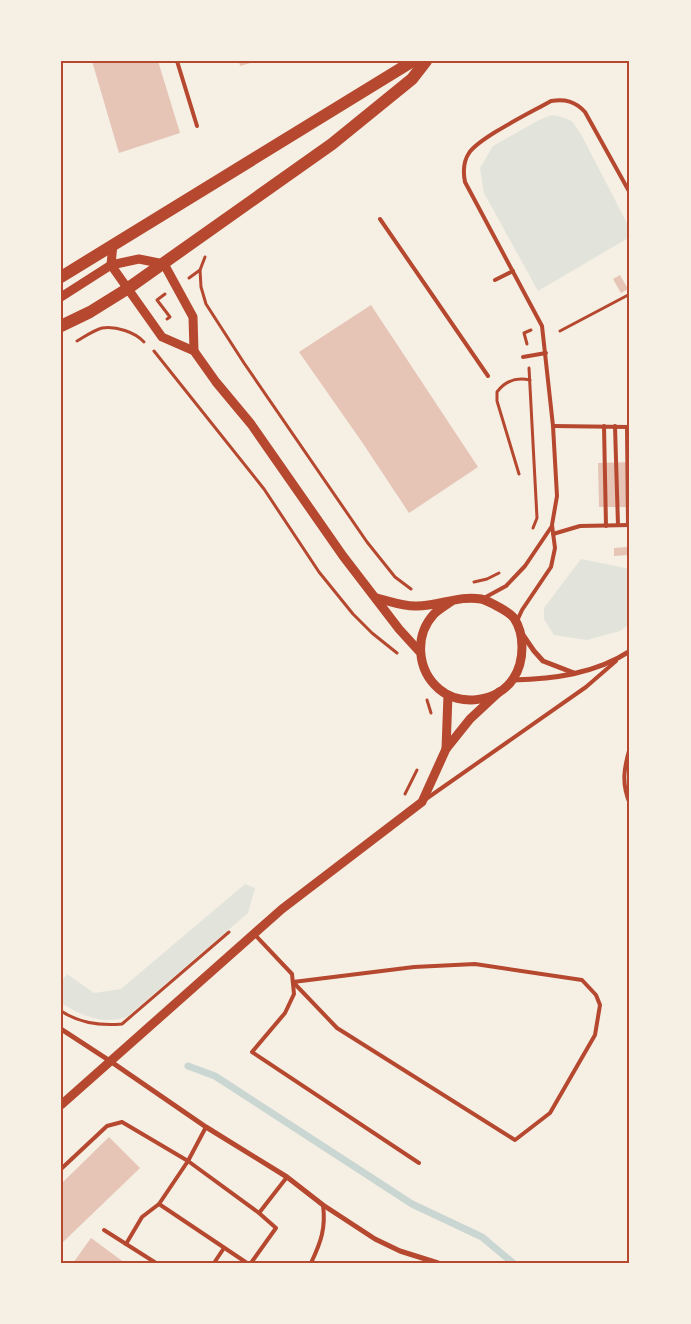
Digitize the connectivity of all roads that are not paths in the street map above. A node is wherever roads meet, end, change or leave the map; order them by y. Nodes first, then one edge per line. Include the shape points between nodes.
1 (177, 61) edge
2 (413, 61) edge
3 (426, 61) edge
4 (196, 126) dead end
5 (630, 193) edge
6 (380, 219) dead end
7 (113, 244) junction
8 (164, 264) junction
9 (111, 265) junction
10 (513, 272) junction
11 (61, 277) edge
12 (495, 280) dead end
13 (127, 289) junction
14 (61, 297) edge
15 (61, 326) edge
16 (194, 351) junction
17 (546, 353) junction
18 (525, 357) road end
19 (488, 376) dead end
20 (553, 426) junction
21 (604, 426) junction
22 (615, 426) junction
23 (629, 427) edge
24 (618, 525) junction
25 (629, 525) edge
26 (552, 526) junction
27 (606, 526) junction
28 (553, 534) junction
29 (376, 598) junction
30 (482, 599) junction
31 (452, 601) junction
32 (516, 624) junction
33 (522, 634) junction
34 (419, 651) junction
35 (630, 651) edge
36 (620, 658) junction
37 (575, 673) junction
38 (512, 680) junction
39 (499, 692) junction
40 (448, 695) junction
41 (630, 747) edge
42 (446, 749) junction
43 (422, 802) junction
44 (630, 804) edge
45 (254, 933) junction
46 (293, 982) junction
47 (61, 1029) edge
48 (110, 1061) junction
49 (61, 1105) edge
50 (206, 1127) junction
51 (188, 1161) junction
52 (419, 1163) dead end
53 (61, 1169) edge
54 (286, 1177) junction
55 (161, 1202) junction
56 (323, 1205) junction
57 (259, 1213) junction
58 (104, 1230) dead end
59 (126, 1244) junction
60 (224, 1248) junction
61 (156, 1263) edge
62 (214, 1263) edge
63 (247, 1263) edge
64 (251, 1263) edge
65 (311, 1263) edge
66 (438, 1263) edge

1 - 4 lane
2 - 7 main road
3 - 8 main road via 412,79 332,144
5 - 10 lane via 585,112 568,101 551,101 481,142 464,162 465,182
6 - 19 lane
7 - 9 street
7 - 11 main road
8 - 9 street via 138,259
8 - 13 main road
8 - 16 street via 193,317
9 - 13 street
9 - 14 street
10 - 12 lane
10 - 17 lane via 542,326
13 - 15 main road
13 - 16 street via 162,337
16 - 29 street via 251,424
17 - 18 lane
17 - 20 lane
20 - 21 lane
20 - 26 lane via 558,496
21 - 22 lane
21 - 27 lane
22 - 23 lane
22 - 24 lane
23 - 25 lane
24 - 25 lane
24 - 27 lane
26 - 28 lane
26 - 30 lane via 506,586
27 - 28 lane via 580,526
28 - 32 lane via 556,548 551,567
29 - 31 street via 416,607
29 - 34 street
30 - 31 street
30 - 32 street via 504,610
31 - 34 street via 434,614 424,629
32 - 33 street
33 - 37 street via 543,661
33 - 38 street via 520,664
34 - 40 street via 427,675
35 - 36 street
36 - 37 street
36 - 43 lane via 586,687
37 - 38 street via 547,679
38 - 39 street
39 - 40 street via 483,699 465,700
39 - 42 street via 470,719
40 - 42 street
41 - 44 lane via 623,770
42 - 43 street
43 - 45 street
45 - 46 lane via 292,974
45 - 48 street
46 - 46 lane via 414,967 475,964 582,980 596,995 600,1005 596,1035 550,1113 515,1140 337,1028
46 - 52 lane via 294,994 285,1013 252,1052
47 - 48 street
48 - 49 street
48 - 50 street
50 - 51 lane
50 - 54 street
51 - 53 lane via 122,1122 107,1126
51 - 55 lane
51 - 57 lane
54 - 56 street
54 - 57 lane
55 - 59 lane via 142,1217
55 - 60 lane via 159,1204
56 - 65 lane via 325,1223
56 - 66 street via 375,1239
57 - 64 lane via 276,1228
58 - 59 lane
59 - 61 lane
60 - 62 lane
60 - 63 lane

